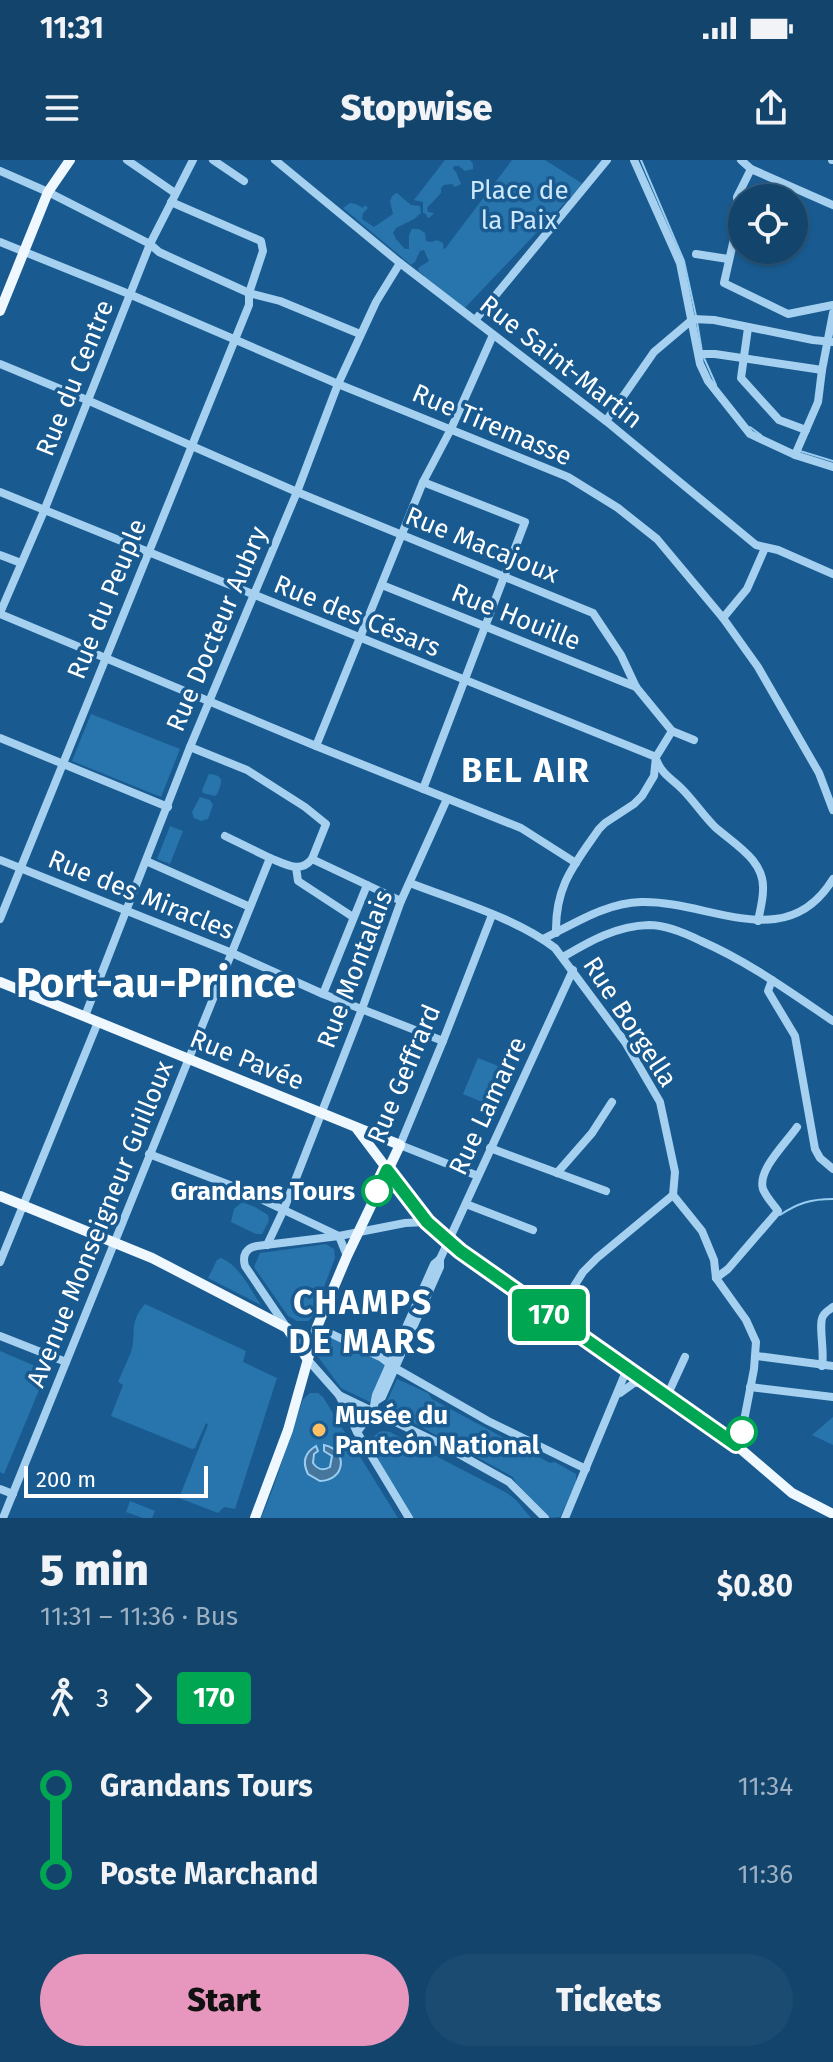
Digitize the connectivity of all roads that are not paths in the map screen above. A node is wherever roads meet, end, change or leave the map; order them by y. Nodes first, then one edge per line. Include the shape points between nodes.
1 (70, 160) edge
2 (127, 160) edge
3 (193, 160) edge
4 (213, 160) edge
5 (275, 160) edge
6 (607, 160) edge
7 (634, 160) edge
8 (741, 160) edge
9 (751, 169) junction
10 (0, 171) edge
11 (244, 181) dead end
12 (744, 184) edge
13 (48, 192) junction
14 (175, 193) junction
15 (171, 202) junction
16 (833, 205) edge
17 (0, 242) edge
18 (150, 244) junction
19 (24, 251) junction
20 (696, 254) dead end
21 (728, 259) joint
22 (400, 263) junction
23 (249, 293) junction
24 (129, 294) junction
25 (833, 305) edge
26 (0, 311) edge
27 (833, 313) edge
28 (476, 319) junction
29 (694, 320) junction
30 (748, 328) junction
31 (360, 334) junction
32 (493, 335) junction
33 (234, 339) junction
34 (830, 342) edge
35 (704, 354) dead end
36 (744, 358) junction
37 (0, 364) edge
38 (822, 370) junction
39 (338, 384) junction
40 (87, 400) junction
41 (606, 421) junction
42 (451, 429) junction
43 (806, 430) junction
44 (190, 445) junction
45 (795, 455) junction
46 (833, 467) edge
47 (423, 482) junction
48 (0, 492) edge
49 (297, 492) junction
50 (44, 511) junction
51 (402, 534) junction
52 (765, 548) junction
53 (148, 552) junction
54 (0, 555) edge
55 (21, 563) junction
56 (833, 574) edge
57 (505, 576) junction
58 (382, 585) junction
59 (253, 595) junction
60 (0, 614) edge
61 (723, 618) junction
62 (485, 627) junction
63 (360, 638) junction
64 (105, 657) junction
65 (464, 681) junction
66 (636, 687) junction
67 (209, 701) junction
68 (672, 731) junction
69 (0, 738) edge
70 (694, 740) dead end
71 (316, 746) junction
72 (190, 747) junction
73 (656, 757) junction
74 (63, 764) junction
75 (423, 789) junction
76 (447, 799) junction
77 (168, 807) junction
78 (833, 810) edge
79 (225, 836) dead end
80 (270, 858) junction
81 (312, 859) junction
82 (0, 860) edge
83 (146, 861) junction
84 (576, 863) junction
85 (296, 867) junction
86 (20, 868) junction
87 (833, 879) edge
88 (410, 883) junction
89 (367, 885) junction
90 (401, 901) junction
91 (250, 907) junction
92 (126, 912) junction
93 (492, 915) junction
94 (353, 917) junction
95 (0, 919) edge
96 (758, 921) junction
97 (556, 933) junction
98 (543, 939) junction
99 (232, 953) junction
100 (563, 957) junction
101 (573, 970) junction
102 (772, 980) junction
103 (0, 982) edge
104 (323, 994) junction
105 (362, 1009) junction
106 (85, 1016) junction
107 (833, 1021) edge
108 (98, 1022) junction
109 (443, 1041) junction
110 (188, 1060) junction
111 (612, 1102) dead end
112 (320, 1113) junction
113 (797, 1127) dead end
114 (357, 1129) junction
115 (400, 1145) junction
116 (490, 1148) junction
117 (149, 1154) junction
118 (833, 1169) edge
119 (387, 1170) junction
120 (557, 1173) junction
121 (478, 1176) junction
122 (606, 1191) dead end
123 (673, 1195) junction
124 (0, 1196) edge
125 (466, 1204) junction
126 (23, 1205) junction
127 (284, 1209) junction
128 (427, 1222) junction
129 (533, 1230) dead end
130 (358, 1233) junction
131 (339, 1236) junction
132 (114, 1241) junction
133 (448, 1242) junction
134 (267, 1245) junction
135 (347, 1256) junction
136 (0, 1262) edge
137 (716, 1278) junction
138 (833, 1307) edge
139 (554, 1318) junction
140 (317, 1327) junction
141 (287, 1328) junction
142 (0, 1336) edge
143 (757, 1356) junction
144 (685, 1357) dead end
145 (308, 1360) junction
146 (66, 1362) junction
147 (393, 1366) junction
148 (822, 1366) junction
149 (833, 1366) edge
150 (627, 1369) junction
151 (646, 1382) junction
152 (750, 1387) junction
153 (339, 1395) junction
154 (667, 1396) junction
155 (616, 1397) junction
156 (833, 1397) edge
157 (373, 1411) junction
158 (357, 1432) junction
159 (736, 1445) junction
160 (586, 1469) junction
161 (0, 1489) edge
162 (13, 1494) junction
163 (833, 1514) edge
164 (3, 1518) edge
165 (255, 1518) edge
166 (409, 1518) edge
167 (545, 1518) edge
168 (565, 1518) edge

1 - 13 main road
2 - 14 street
3 - 14 street, Rue du Centre
4 - 11 street
5 - 22 street, Rue Saint-Martin
6 - 28 street
7 - 29 street via 680,263
8 - 9 street
9 - 12 street
9 - 16 street
10 - 13 street
13 - 18 street
13 - 19 main road
14 - 15 street, Rue du Centre
15 - 18 street, Rue du Centre
15 - 23 street, Rue du Peuple via 261,241 263,251
17 - 19 street, Rue Tiremasse
18 - 23 street
18 - 24 street, Rue du Centre
19 - 24 street, Rue Tiremasse
19 - 26 main road
20 - 21 street
21 - 25 street via 724,283 788,314
22 - 28 street, Rue Saint-Martin
22 - 31 street, Rue Docteur Aubry
23 - 31 street
23 - 33 street, Rue du Peuple
24 - 33 street, Rue Tiremasse
24 - 40 street, Rue du Centre
27 - 34 street
28 - 32 street, Rue Saint-Martin
29 - 30 street
29 - 41 street via 654,352
29 - 45 street via 700,364 727,407 750,434
30 - 34 street
30 - 36 street
31 - 39 street, Rue Docteur Aubry
32 - 41 street, Rue Saint-Martin
32 - 42 street
33 - 39 street, Rue Tiremasse
33 - 44 street, Rue du Peuple
34 - 38 street
35 - 36 street
36 - 38 street
36 - 43 street via 741,378 779,420
37 - 40 street, Rue Macajoux
38 - 43 street via 818,402
39 - 42 street, Rue Tiremasse
39 - 49 street, Rue Docteur Aubry
40 - 44 street, Rue Macajoux
40 - 50 street, Rue du Centre
41 - 52 street, Rue Saint-Martin
42 - 47 street
42 - 61 street, Rue Tiremasse via 568,477 618,508 657,539
43 - 45 street
44 - 49 street, Rue Macajoux
44 - 53 street, Rue du Peuple
45 - 46 street
47 - 51 street
47 - 57 street via 525,522
48 - 50 street, Rue des Césars
49 - 51 street, Rue Macajoux
49 - 59 street, Rue Docteur Aubry
50 - 53 street, Rue des Césars
50 - 55 street, Rue du Centre
51 - 57 street, Rue Macajoux
51 - 58 street
52 - 56 street, Rue Saint-Martin
52 - 61 street via 747,589
53 - 59 street, Rue des Césars
53 - 64 street, Rue du Peuple
54 - 55 street
55 - 60 street, Rue du Centre
57 - 62 street
57 - 66 street, Rue Macajoux via 593,613
58 - 62 street, Rue Houille
58 - 63 street
59 - 63 street, Rue des Césars
59 - 67 street, Rue Docteur Aubry
60 - 64 street
61 - 78 street, Rue Tiremasse via 819,773
62 - 65 street
62 - 66 street, Rue Houille
63 - 65 street, Rue des Césars
63 - 71 street
64 - 67 street
64 - 74 street, Rue du Peuple
65 - 73 street, Rue des Césars
65 - 75 street
66 - 68 street, Rue Macajoux
67 - 71 street
67 - 72 street, Rue Docteur Aubry
68 - 70 street
68 - 73 street
69 - 74 street
71 - 75 street
72 - 77 street, Rue Docteur Aubry
72 - 81 street via 247,770 326,824
73 - 84 street via 654,776 642,796 605,823
73 - 96 street via 660,769 760,870
74 - 77 street
74 - 86 street, Rue du Peuple
75 - 76 street
76 - 84 street via 521,828
76 - 88 street, Rue Montalais
77 - 83 street, Rue Docteur Aubry
79 - 80 street
80 - 85 street
80 - 91 street, Avenue Monseigneur Guilloux
81 - 85 street
81 - 89 street
82 - 86 street, Rue des Miracles
83 - 91 street
83 - 92 street, Rue Docteur Aubry
84 - 97 street via 563,883
85 - 94 street via 298,881
86 - 92 street, Rue des Miracles
86 - 95 street, Rue du Peuple
87 - 96 street via 812,905 790,917
88 - 90 street, Rue Montalais
88 - 93 street, Rue Borgella
89 - 90 street
89 - 94 street
90 - 105 street, Rue Montalais
91 - 99 street, Avenue Monseigneur Guilloux
92 - 99 street, Rue des Miracles
92 - 106 street, Rue Docteur Aubry
93 - 98 street, Rue Borgella
93 - 109 street, Rue Geffrard
94 - 104 street
96 - 97 street via 637,902 613,906
97 - 98 street
98 - 100 street, Rue Borgella
99 - 104 street, Rue des Miracles
99 - 110 street, Avenue Monseigneur Guilloux
100 - 101 street, Rue Borgella
100 - 102 street via 614,931 653,925 713,946
101 - 116 street, Rue Lamarre
101 - 123 street, Rue Borgella via 660,1102 675,1172
102 - 107 street
102 - 118 street via 768,991 795,1036 815,1149
103 - 106 main road, Rue Pavée
104 - 105 street, Rue des Miracles
105 - 109 street, Rue des Miracles
105 - 112 street, Rue Montalais
106 - 108 main road, Rue Pavée
108 - 110 main road, Rue Pavée
108 - 126 street
109 - 115 street, Rue Geffrard
110 - 112 main road, Rue Pavée
110 - 117 street, Avenue Monseigneur Guilloux
111 - 120 street
112 - 114 main road, Rue Pavée
112 - 127 street, Rue Montalais
113 - 137 street via 762,1182 778,1211
114 - 115 main road, Rue Pavée
114 - 119 main road
115 - 119 main road, Rue Geffrard
115 - 121 street, Rue Pavée
116 - 120 street
116 - 121 street, Rue Lamarre
117 - 127 street
117 - 132 street, Avenue Monseigneur Guilloux
119 - 128 main road
119 - 130 main road, Rue Geffrard
120 - 122 street
121 - 125 street, Rue Lamarre
123 - 137 street via 702,1231
123 - 139 street via 583,1272
124 - 126 main road
125 - 129 street
125 - 133 street, Rue Lamarre
126 - 132 main road
126 - 136 street
127 - 131 street
127 - 134 street, Rue Montalais
128 - 130 street
128 - 133 main road
130 - 131 street
130 - 135 main road, Rue Geffrard
131 - 134 street
131 - 135 street
132 - 141 main road
132 - 146 street, Avenue Monseigneur Guilloux
133 - 139 main road
133 - 147 street, Rue Lamarre
134 - 141 street via 251,1248 244,1263
135 - 140 main road, Rue Geffrard
137 - 143 street via 746,1320
138 - 148 street via 821,1323
139 - 150 main road
140 - 145 main road, Rue Geffrard
140 - 147 street
141 - 145 main road
142 - 146 street
143 - 148 street
143 - 152 street
144 - 154 street
145 - 153 street
145 - 165 main road, Rue Geffrard
146 - 162 street, Avenue Monseigneur Guilloux
147 - 157 street, Rue Lamarre
147 - 160 street
148 - 149 street
150 - 151 main road
150 - 155 street
151 - 154 main road
151 - 155 street via 630,1385
152 - 156 street
152 - 159 street
153 - 157 street
153 - 158 street
154 - 159 main road
155 - 160 street
157 - 158 street, Rue Lamarre
157 - 167 street via 509,1482
158 - 166 street
159 - 163 main road via 817,1511
160 - 168 street
161 - 162 street
162 - 164 street, Avenue Monseigneur Guilloux

